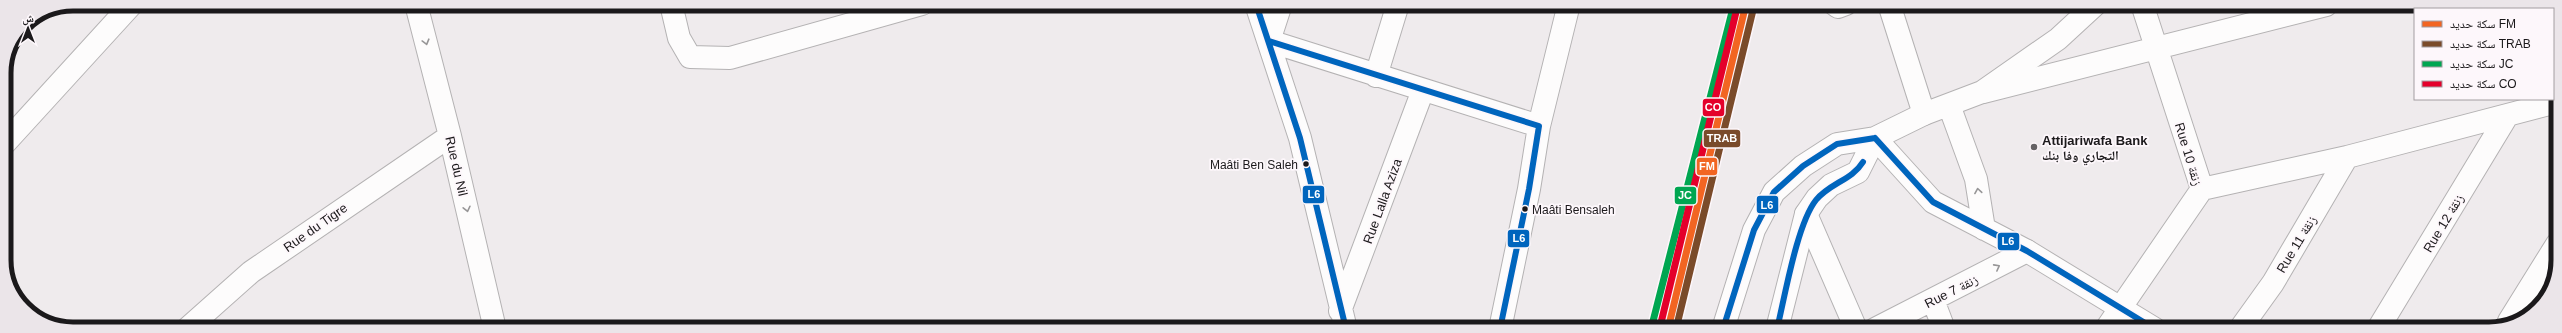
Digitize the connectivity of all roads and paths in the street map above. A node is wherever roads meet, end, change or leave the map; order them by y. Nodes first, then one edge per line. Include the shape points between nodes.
1 (126, 11) edge
2 (418, 11) edge
3 (673, 11) edge
4 (897, 11) edge
5 (1258, 11) edge
6 (1279, 11) edge
7 (1396, 11) edge
8 (1567, 11) edge
9 (1891, 11) edge
10 (2088, 11) edge
11 (2144, 11) edge
12 (2298, 11) edge
13 (1269, 41) junction
14 (2155, 47) junction
15 (1376, 76) junction
16 (1423, 90) junction
17 (1982, 92) junction
18 (2551, 104) edge
19 (1949, 105) junction
20 (1924, 114) junction
21 (2507, 116) junction
22 (1539, 126) junction
23 (11, 136) edge
24 (450, 136) junction
25 (1875, 138) junction
26 (2348, 157) junction
27 (2202, 189) junction
28 (1806, 214) junction
29 (1984, 229) junction
30 (2027, 251) junction
31 (2551, 254) edge
32 (1933, 300) junction
33 (2119, 308) junction
34 (2512, 318) edge
35 (1343, 320) edge
36 (195, 322) edge
37 (494, 322) edge
38 (1501, 322) edge
39 (1726, 322) edge
40 (1779, 322) edge
41 (1853, 322) edge
42 (1889, 322) edge
43 (1941, 322) edge
44 (2110, 322) edge
45 (2143, 322) edge
46 (2245, 322) edge
47 (2382, 322) edge

1 - 23 street
2 -> 24 street, Rue du Nil
3 - 4 street via 679,38 690,57 730,58
5 - 13 street
6 - 13 street
7 - 15 street
8 - 22 street
9 - 20 street
10 - 17 street via 2058,39
11 - 14 street, Rue 10 زنقة
12 - 14 street
13 - 15 street
13 - 35 street via 1300,138
14 - 17 street
14 - 27 street, Rue 10 زنقة
15 - 16 street
16 - 22 street
16 - 35 street, Rue Lalla Aziza
17 - 19 street
18 - 21 street
19 - 20 street
29 -> 19 street via 1976,179
20 - 25 street
21 - 26 street
21 - 47 street, Rue 12 زنقة
22 - 38 street via 1529,190
24 - 36 street, Rue du Tigre via 251,272
24 -> 37 street, Rue du Nil
25 - 28 street via 1858,172 1831,185 1816,198
25 - 29 street via 1933,202
25 - 39 street via 1837,144 1803,166 1774,192 1754,230
26 - 27 street
26 - 46 street, Rue 11 زنقة via 2273,283
27 - 33 street, Rue 10 زنقة
28 - 40 street
28 - 41 street
29 - 30 street
32 -> 30 street, Rue 7 زنقة
30 - 33 street
31 - 34 street
32 - 42 street, Rue 7 زنقة
32 - 43 street
33 - 44 street, Rue 10 زنقة
33 - 45 street

